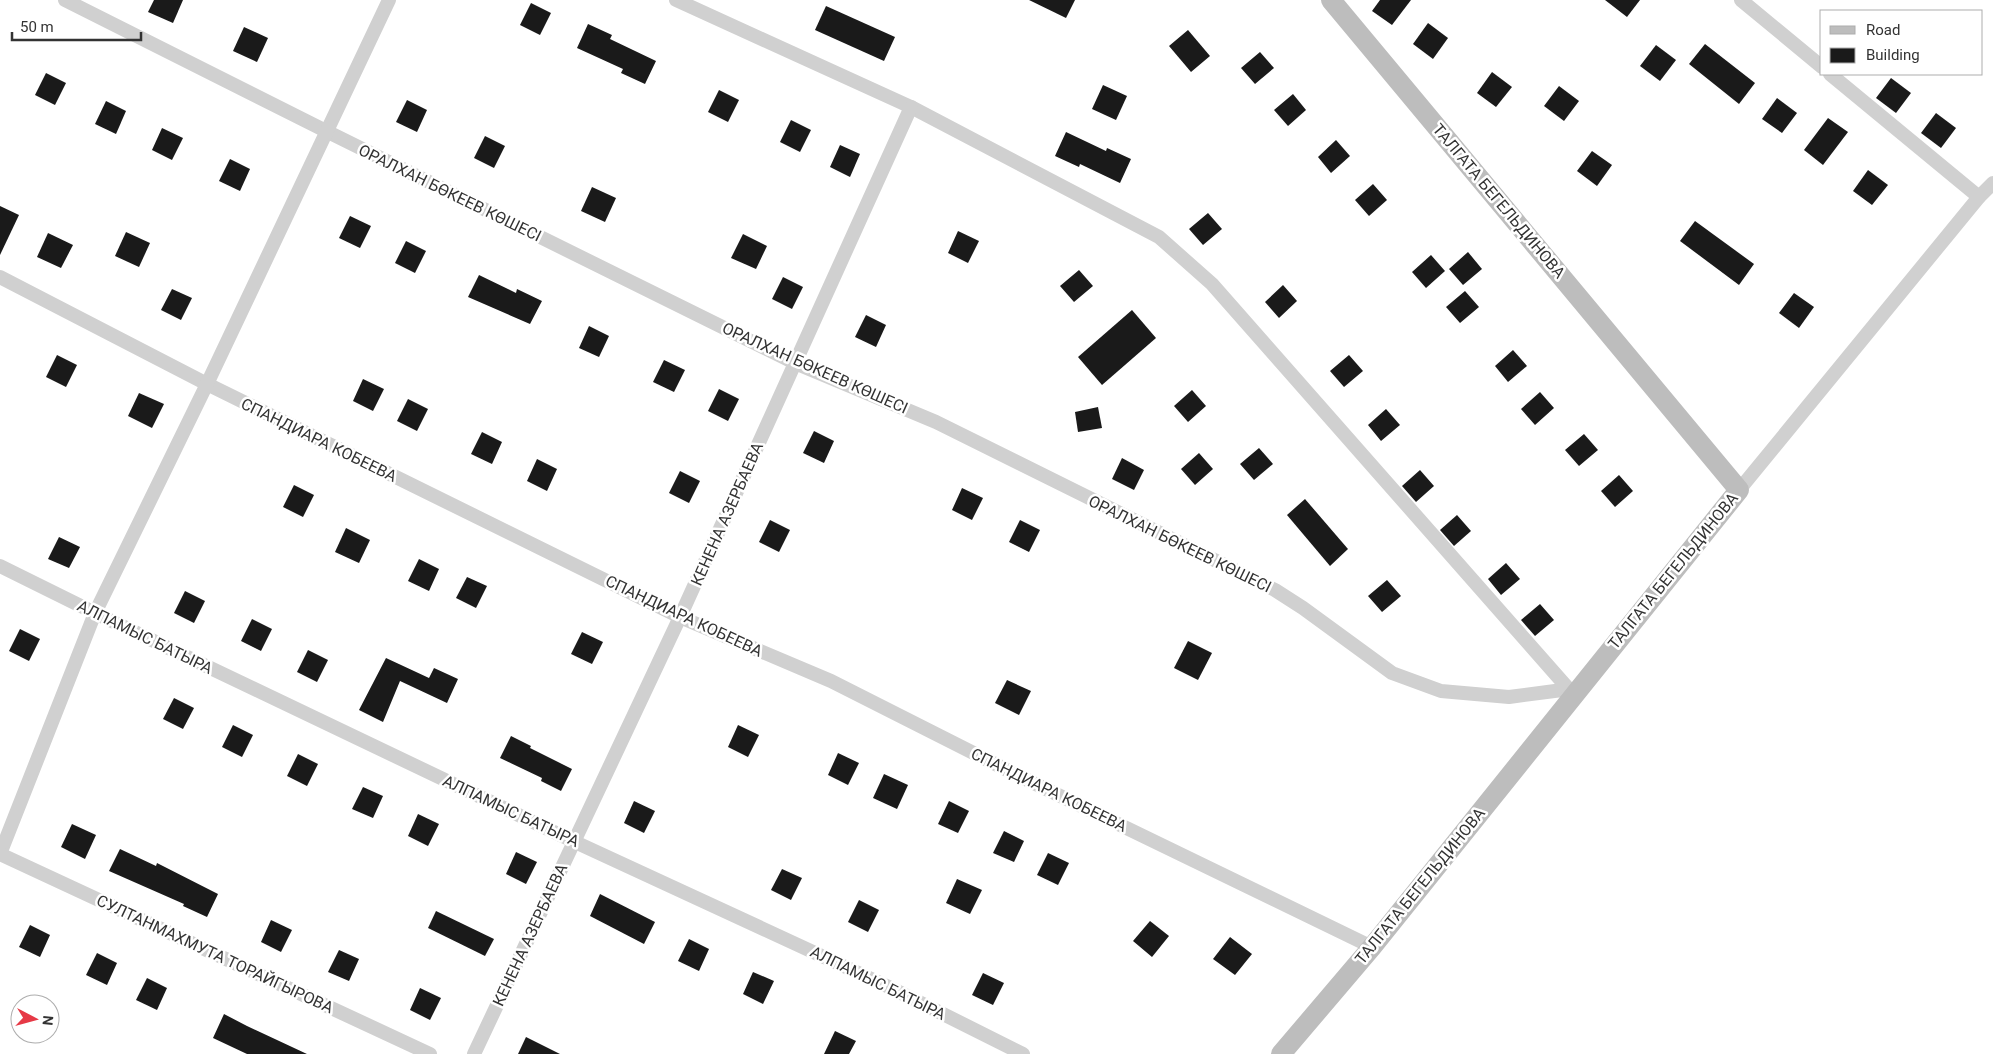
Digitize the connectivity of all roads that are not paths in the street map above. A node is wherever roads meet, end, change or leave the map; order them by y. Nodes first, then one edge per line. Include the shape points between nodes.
1 (65, 0) edge
2 (389, 0) edge
3 (676, 0) edge
4 (1331, 0) edge
5 (1741, 0) edge
6 (1820, 65) edge
7 (1831, 75) edge
8 (911, 107) junction
9 (326, 131) junction
10 (1993, 182) edge
11 (1980, 197) junction
12 (0, 277) edge
13 (796, 363) junction
14 (207, 384) junction
15 (1739, 490) junction
16 (0, 566) edge
17 (95, 613) junction
18 (680, 617) junction
19 (1572, 692) junction
20 (575, 842) junction
21 (0, 854) edge
22 (1372, 946) junction
23 (430, 1054) edge
24 (474, 1054) edge
25 (1023, 1054) edge
26 (1281, 1054) edge

1 - 9 street, ОРАЛХАН БӨКЕЕВ КӨШЕСІ
2 - 9 street
3 - 8 street
4 - 15 street, ТАЛГАТА БЕГЕЛЬДИНОВА
5 - 6 street
7 - 11 street
8 - 13 street, КЕНЕНА АЗЕРБАЕВА
8 - 19 street via 1159,237 1212,284
9 - 13 street, ОРАЛХАН БӨКЕЕВ КӨШЕСІ
9 - 14 street
10 - 11 street
11 - 15 street
12 - 14 street, СПАНДИАРА КОБЕЕВА
13 - 18 street, КЕНЕНА АЗЕРБАЕВА
13 - 19 street, ОРАЛХАН БӨКЕЕВ КӨШЕСІ via 936,422 1275,590 1392,673 1441,690 1509,697
14 - 17 street
14 - 18 street, СПАНДИАРА КОБЕЕВА
15 - 19 street, ТАЛГАТА БЕГЕЛЬДИНОВА
16 - 17 street, АЛПАМЫС БАТЫРА
17 - 20 street, АЛПАМЫС БАТЫРА
17 - 21 street
18 - 20 street, КЕНЕНА АЗЕРБАЕВА
18 - 22 street, СПАНДИАРА КОБЕЕВА via 831,681 1019,776
19 - 22 street, ТАЛГАТА БЕГЕЛЬДИНОВА
20 - 24 street, КЕНЕНА АЗЕРБАЕВА
20 - 25 street, АЛПАМЫС БАТЫРА via 891,988
21 - 23 street, СУЛТАНМАХМУТА ТОРАЙГЫРОВА
22 - 26 street, ТАЛГАТА БЕГЕЛЬДИНОВА

